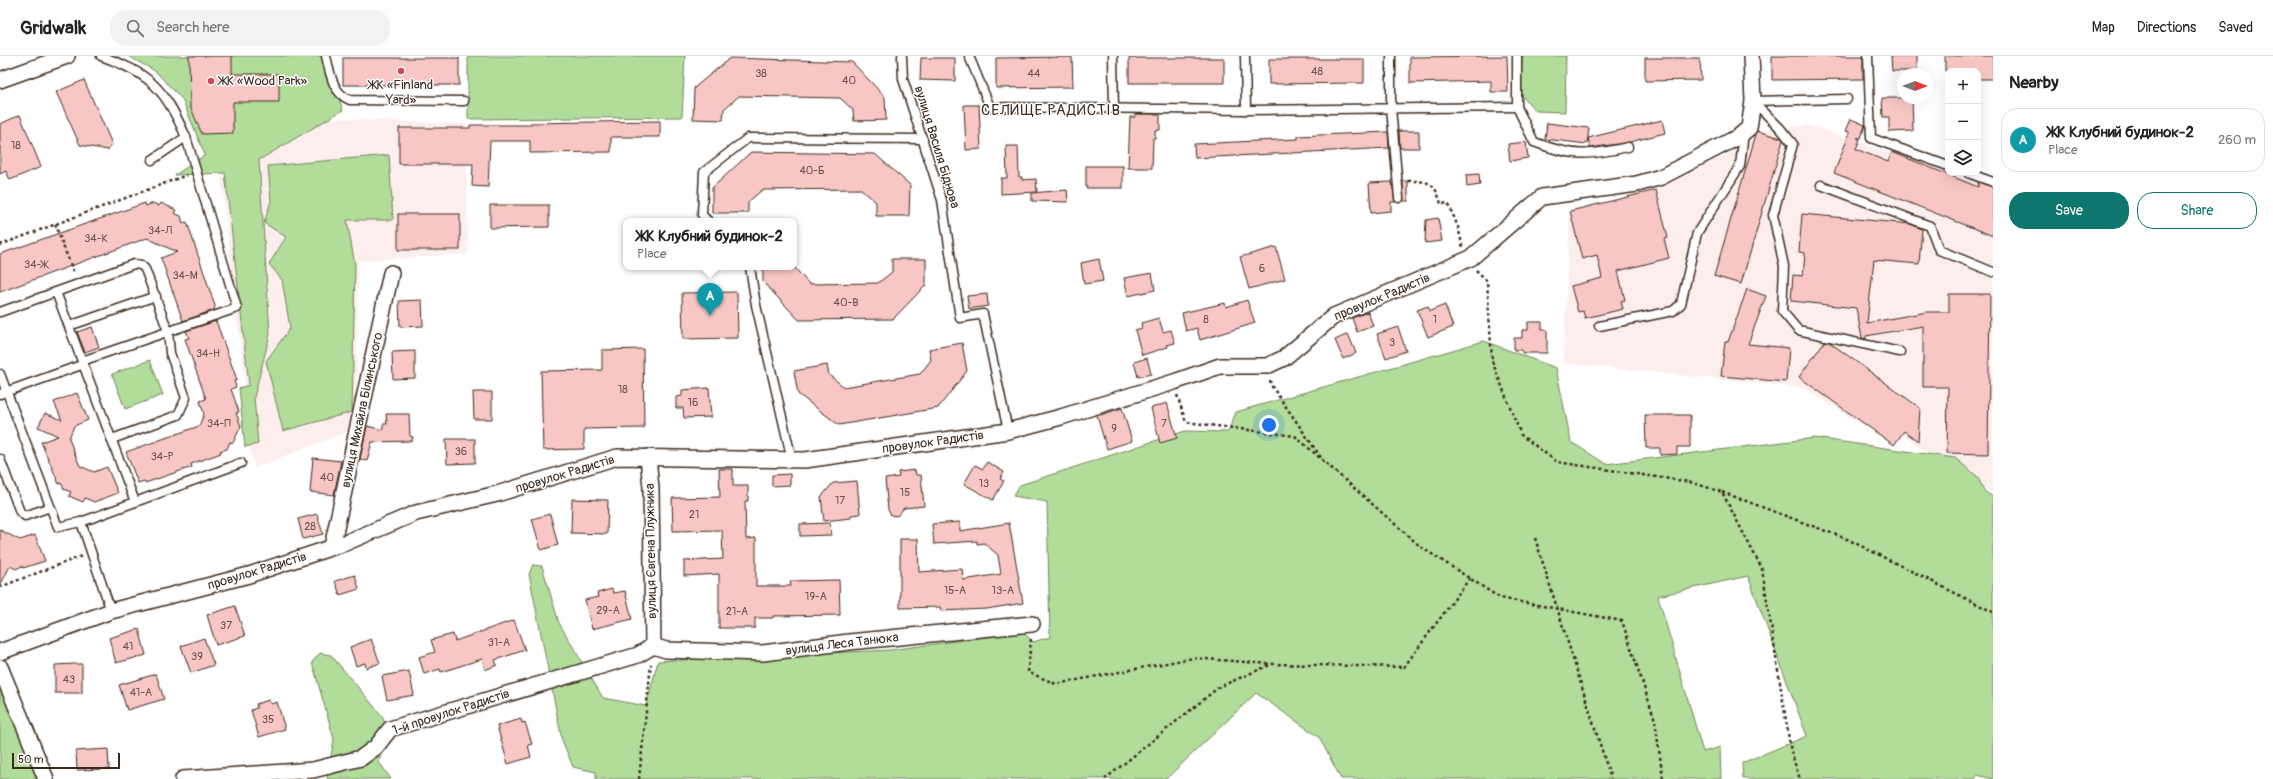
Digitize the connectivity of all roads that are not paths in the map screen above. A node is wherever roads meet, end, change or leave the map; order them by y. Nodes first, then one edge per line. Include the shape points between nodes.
1 (67, 56) edge
2 (101, 56) edge
3 (326, 56) edge
4 (902, 56) edge
5 (970, 56) edge
6 (1113, 56) edge
7 (1245, 56) edge
8 (1391, 56) edge
9 (1517, 56) edge
10 (1751, 56) edge
11 (1868, 56) edge
12 (0, 80) edge
13 (1847, 99) dead end
14 (1753, 101) junction
15 (464, 102) dead end
16 (1517, 106) junction
17 (1114, 108) junction
18 (1391, 108) junction
19 (1246, 110) junction
20 (1744, 132) junction
21 (186, 137) junction
22 (923, 139) junction
23 (1628, 147) dead end
24 (152, 160) dead end
25 (1945, 165) edge
26 (1976, 176) edge
27 (1993, 182) edge
28 (1821, 185) dead end
29 (1398, 198) dead end
30 (705, 218) edge
31 (750, 270) edge
32 (391, 272) dead end
33 (1993, 272) edge
34 (56, 292) junction
35 (156, 296) junction
36 (0, 312) edge
37 (69, 326) junction
38 (1599, 326) dead end
39 (168, 331) junction
40 (1900, 352) dead end
41 (83, 363) junction
42 (0, 374) edge
43 (3, 393) edge
44 (1008, 430) junction
45 (112, 439) junction
46 (648, 457) junction
47 (0, 459) edge
48 (792, 460) junction
49 (240, 463) dead end
50 (135, 502) junction
51 (50, 507) junction
52 (81, 522) junction
53 (332, 547) junction
54 (111, 611) junction
55 (1032, 624) road end
56 (653, 646) junction
57 (0, 652) edge
58 (0, 667) edge
59 (46, 779) edge
60 (183, 779) edge

1 - 12 street
2 - 21 lane via 148,78 166,97
3 - 15 lane via 334,86 343,97 350,100
4 - 22 lane, вулиця Василя Біднова via 904,79
5 - 17 lane via 990,107
6 - 17 lane
7 - 19 lane
8 - 18 lane
9 - 16 lane
10 - 14 street
11 - 25 lane via 1871,138
13 - 14 lane
14 - 20 street via 1749,128
14 - 40 lane via 1793,144 1773,215 1784,266 1782,311 1798,330
16 - 18 lane
16 - 23 lane via 1534,142 1558,152 1592,155
17 - 19 lane
18 - 19 lane
18 - 29 lane
20 - 38 lane via 1740,166 1697,233 1681,304 1673,311
20 - 44 street, провулок Радистів via 1661,177 1637,184 1542,197 1466,261 1334,316 1284,358 1267,366 1220,366 1061,417
21 - 24 lane
21 - 39 lane via 237,308
22 - 30 lane via 748,138 704,172 702,215
22 - 44 lane, вулиця Василя Біднова via 942,200 960,318 983,314
26 - 27 lane
28 - 33 lane via 1930,226 1940,250
31 - 48 lane via 756,305
32 - 53 street, вулиця Михайла Білинського
34 - 35 lane via 134,264 146,269
34 - 36 lane
34 - 37 lane
35 - 37 lane
35 - 39 lane
37 - 41 lane
39 - 41 lane
39 - 45 lane via 170,354 186,398 178,415
41 - 43 lane
41 - 45 lane
42 - 43 lane
43 - 51 lane
44 - 48 street, провулок Радистів
45 - 50 lane
46 - 48 street, провулок Радистів
46 - 53 street, провулок Радистів via 617,457 497,494 416,513
46 - 56 street, вулиця Євгена Плужника via 651,488
47 - 51 lane via 20,512 25,516
49 - 50 lane
50 - 52 lane
51 - 52 lane via 58,527
52 - 54 lane
53 - 54 street, провулок Радистів via 249,575
54 - 57 street, провулок Радистів
55 - 56 street, вулиця Леся Танюка via 763,653 666,650
56 - 60 street, 1-й провулок Радистів via 638,655 390,729 376,748 361,758 313,770
58 - 59 street

